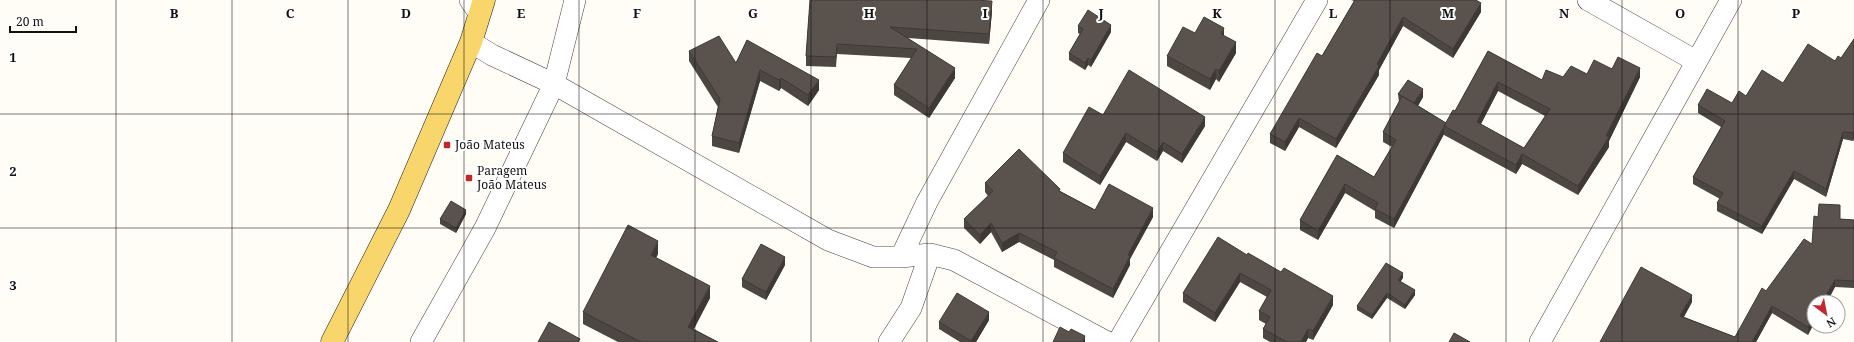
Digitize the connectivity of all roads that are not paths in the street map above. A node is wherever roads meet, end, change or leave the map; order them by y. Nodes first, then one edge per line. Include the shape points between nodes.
1 (576, 0) edge
2 (1039, 0) edge
3 (1317, 0) edge
4 (1588, 0) edge
5 (1731, 0) edge
6 (478, 4) edge
7 (471, 42) junction
8 (1696, 61) junction
9 (554, 84) junction
10 (930, 254) junction
11 (901, 257) junction
12 (332, 342) edge
13 (421, 342) edge
14 (888, 342) edge
15 (1107, 342) edge
16 (1118, 342) edge
17 (1540, 342) edge

1 - 9 street
2 - 11 street via 927,202
3 - 16 street
4 - 8 street
5 - 8 street
6 - 7 main road
7 - 9 street
7 - 12 main road via 399,210
8 - 17 street
9 - 11 street via 828,240 873,257
9 - 13 street via 485,228
10 - 11 street
10 - 14 street via 911,308
10 - 15 street via 954,260

